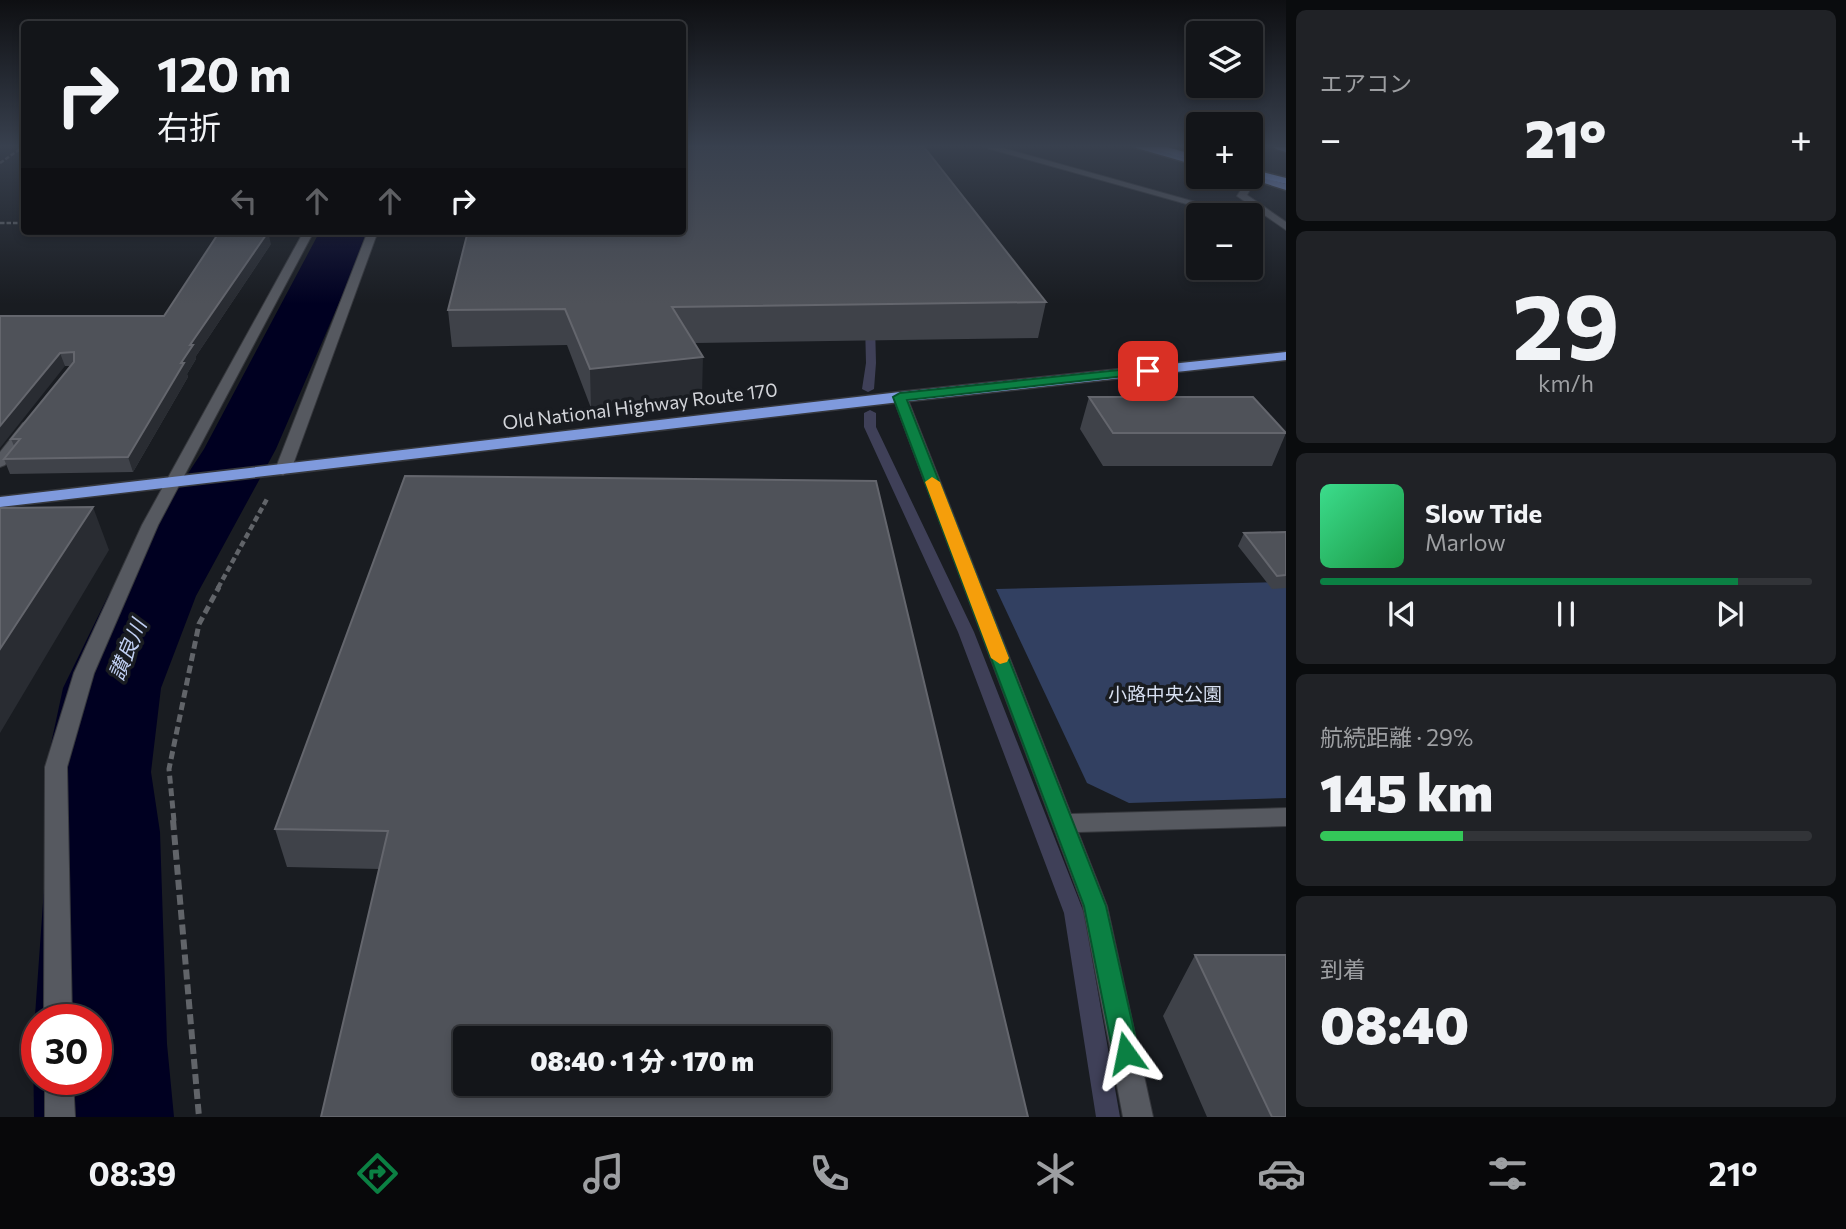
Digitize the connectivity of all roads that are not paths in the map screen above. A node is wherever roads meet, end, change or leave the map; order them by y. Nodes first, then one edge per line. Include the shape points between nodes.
1 (1246, 199) edge
2 (1263, 222) edge
3 (1286, 228) edge
4 (307, 235) edge
5 (371, 235) edge
6 (1286, 356) edge
7 (900, 397) junction
8 (40, 412) edge
9 (0, 462) edge
10 (275, 470) junction
11 (181, 481) junction
12 (0, 502) edge
13 (1286, 817) edge
14 (1064, 823) junction
15 (58, 1004) edge
16 (59, 1095) edge
17 (60, 1117) edge
18 (1138, 1117) edge

1 - 3 street
2 - 3 street
4 - 11 street
5 - 10 street
6 - 7 highway, Old National Highway Route 170
7 - 10 highway, Old National Highway Route 170
7 - 14 street
8 - 9 street
10 - 11 highway, Old National Highway Route 170
11 - 12 highway, Old National Highway Route 170
11 - 15 street via 150,525 84,673 56,767
13 - 14 street
14 - 18 street via 1095,906
16 - 17 street

